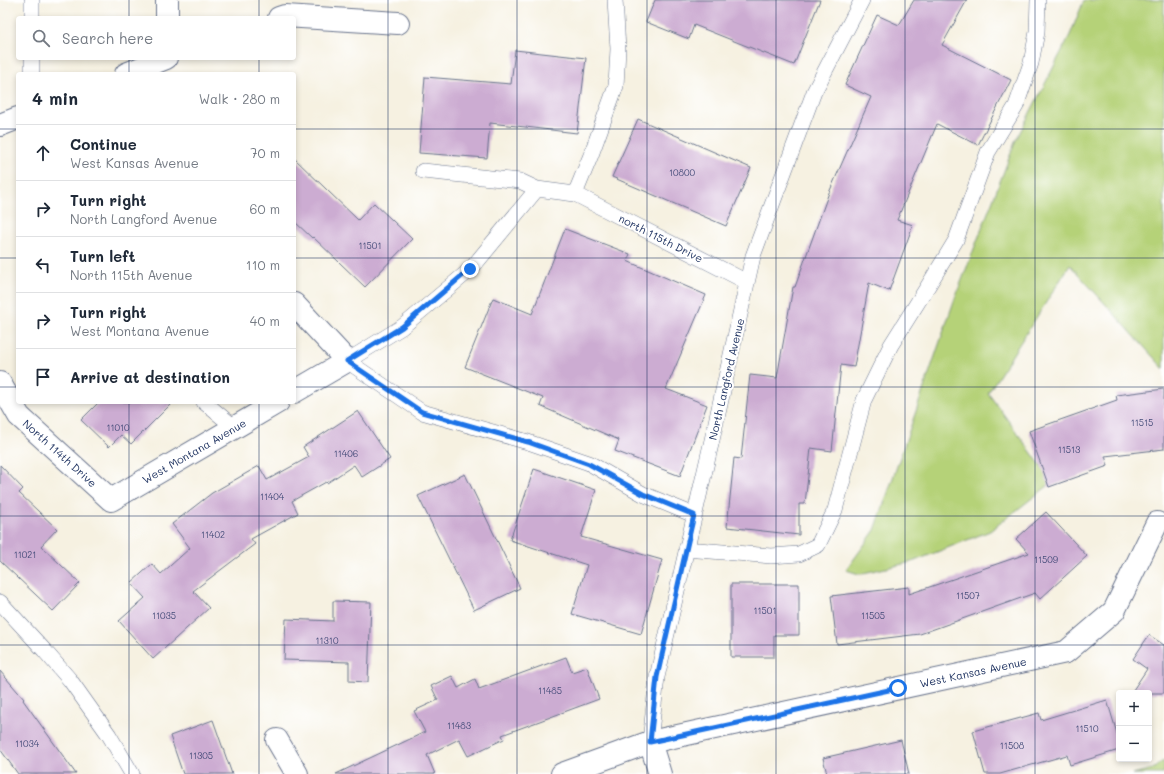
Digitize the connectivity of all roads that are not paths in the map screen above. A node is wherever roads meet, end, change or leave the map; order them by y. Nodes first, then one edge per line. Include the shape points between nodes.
1 (32, 0) edge
2 (167, 0) edge
3 (616, 0) edge
4 (862, 0) edge
5 (1038, 0) edge
6 (32, 16) edge
7 (167, 16) edge
8 (296, 17) edge
9 (398, 23) dead end
10 (32, 60) edge
11 (161, 60) edge
12 (166, 60) edge
13 (32, 72) edge
14 (131, 72) edge
15 (167, 72) edge
16 (16, 119) edge
17 (0, 125) edge
18 (423, 171) dead end
19 (538, 188) junction
20 (575, 194) junction
21 (747, 282) junction
22 (296, 306) edge
23 (347, 361) junction
24 (0, 383) edge
25 (296, 391) edge
26 (206, 404) edge
27 (274, 404) edge
28 (234, 427) junction
29 (111, 500) joint
30 (694, 515) junction
31 (1158, 522) dead end
32 (686, 549) junction
33 (0, 602) edge
34 (277, 740) dead end
35 (650, 742) junction
36 (132, 774) edge
37 (297, 774) edge
38 (562, 774) edge
39 (660, 774) edge

1 - 6 lane
2 - 7 street
3 - 20 lane via 616,86
4 - 21 lane, North Langford Avenue via 814,92 753,256
5 - 32 lane via 1033,55 1016,106 988,152 956,240 891,345 864,400 834,510 818,545 799,554 771,556
8 - 9 street
10 - 13 lane
11 - 14 street
12 - 15 street
16 - 17 street
18 - 19 lane via 520,181
19 - 20 lane
19 - 23 lane via 470,269 402,327
20 - 21 lane, north 115th Drive
21 - 30 lane, North Langford Avenue
22 - 23 street
23 - 25 street
23 - 30 lane via 422,412 528,442 589,464 643,494
24 - 29 street, North 114th Drive via 19,416
26 - 28 lane
27 - 28 street, West Montana Avenue
28 - 29 street, West Montana Avenue
30 - 32 lane, North Langford Avenue
31 - 35 street, West Kansas Avenue via 1114,611 1066,652
32 - 35 lane, North Langford Avenue via 657,677
33 - 36 lane via 70,680 109,735
34 - 37 street
35 - 38 street, West Kansas Avenue
35 - 39 street, North Langford Avenue

